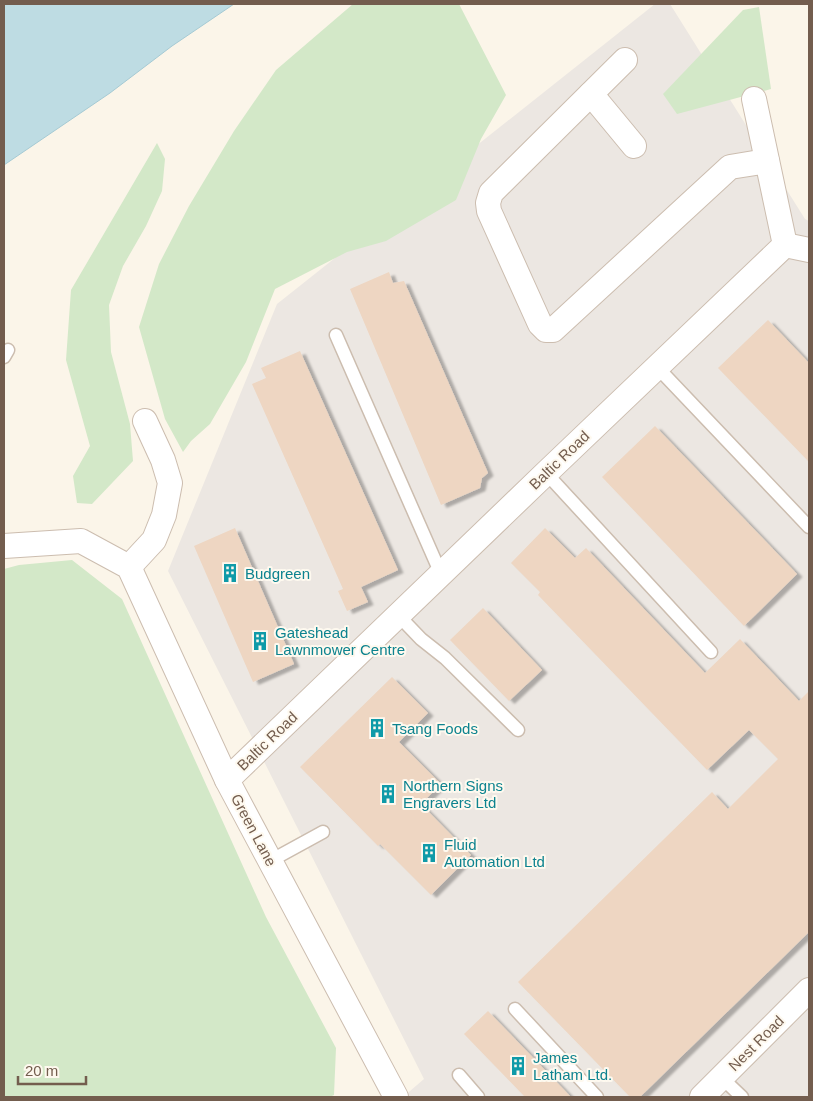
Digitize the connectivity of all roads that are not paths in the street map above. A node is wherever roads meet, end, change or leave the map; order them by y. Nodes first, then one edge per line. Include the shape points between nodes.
1 (625, 60) dead end
2 (591, 94) junction
3 (754, 100) dead end
4 (634, 146) dead end
5 (767, 161) junction
6 (784, 245) junction
7 (809, 250) edge
8 (336, 335) dead end
9 (657, 367) junction
10 (145, 420) dead end
11 (546, 473) junction
12 (809, 527) edge
13 (4, 546) edge
14 (129, 567) junction
15 (441, 574) junction
16 (398, 615) junction
17 (711, 652) dead end
18 (518, 730) dead end
19 (227, 780) junction
20 (324, 832) dead end
21 (270, 861) junction
22 (809, 990) edge
23 (515, 1009) dead end
24 (459, 1075) dead end
25 (722, 1078) junction
26 (396, 1097) edge
27 (478, 1097) edge
28 (596, 1097) edge
29 (702, 1097) edge
30 (742, 1097) edge

1 - 2 street
2 - 4 street
2 - 5 street via 491,194 488,202 489,211 540,324 546,330 553,330 730,166
3 - 5 street
5 - 6 street
6 - 7 street
6 - 9 street, Baltic Road
8 - 15 lane
9 - 11 street, Baltic Road
9 - 12 lane
10 - 14 street via 170,483 164,515 154,540
11 - 15 street, Baltic Road
11 - 17 lane
13 - 14 street via 81,541
14 - 19 street, Green Lane
15 - 16 street, Baltic Road
16 - 18 lane
16 - 19 street, Baltic Road
19 - 21 street, Green Lane
20 - 21 lane
21 - 26 street, Green Lane
22 - 25 street, Nest Road
23 - 28 lane
24 - 27 lane
25 - 29 street, Nest Road
25 - 30 lane

